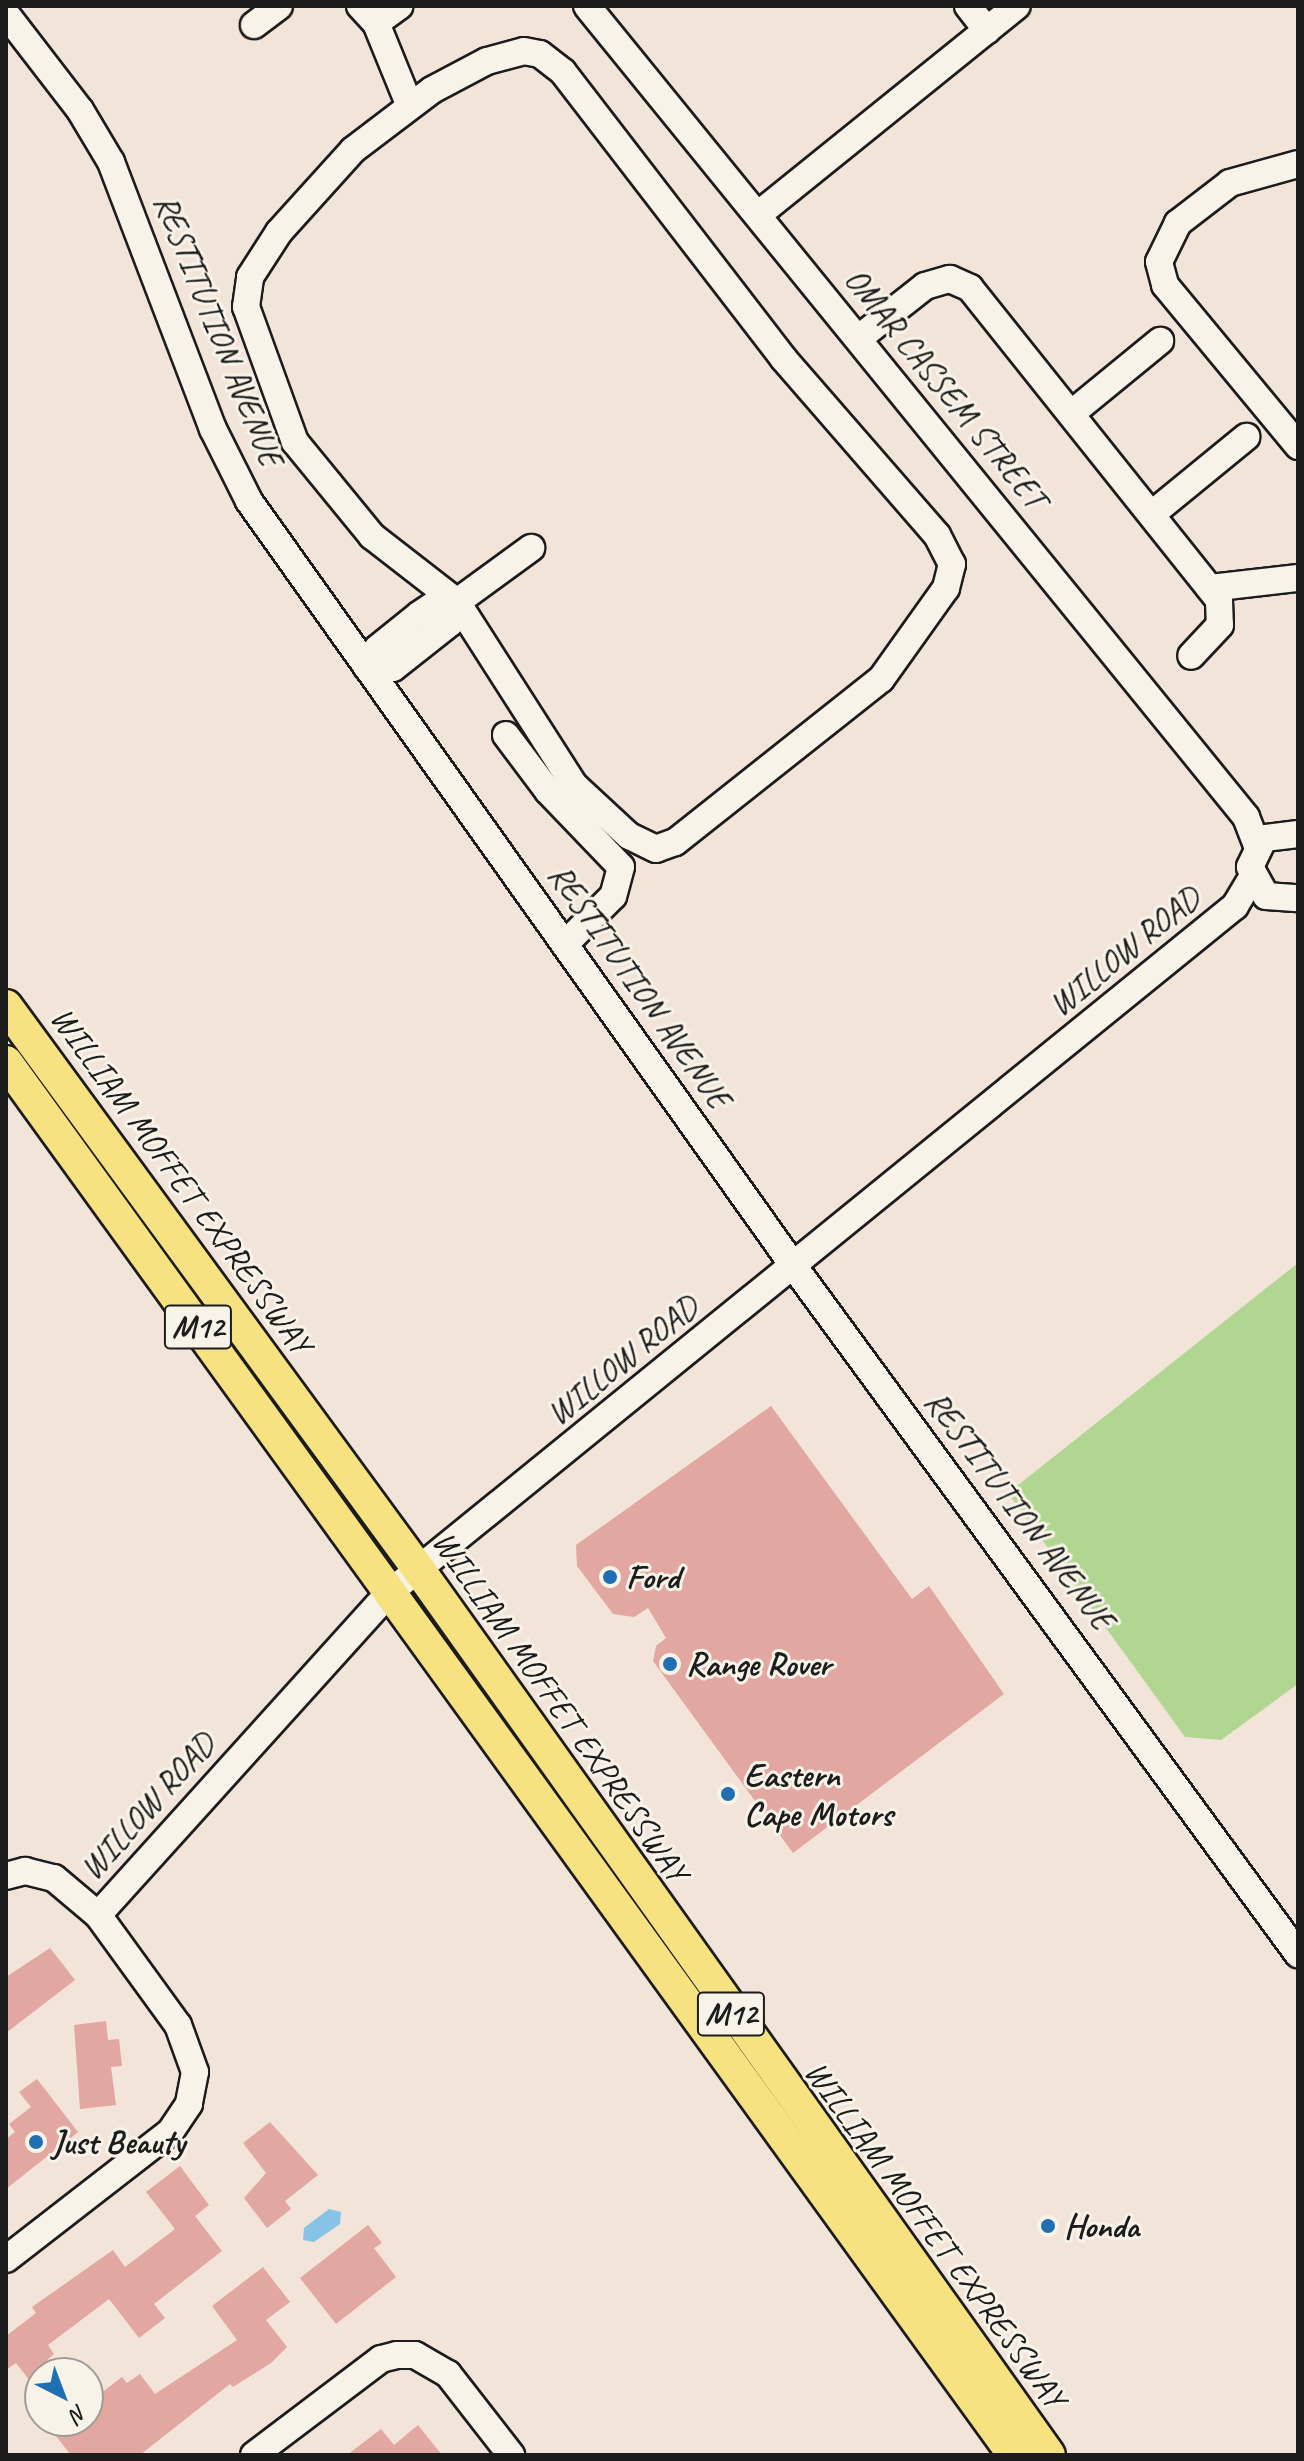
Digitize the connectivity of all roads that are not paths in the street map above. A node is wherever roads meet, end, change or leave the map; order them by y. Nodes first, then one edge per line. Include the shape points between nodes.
1 (279, 6) edge
2 (399, 6) edge
3 (587, 6) edge
4 (968, 6) edge
5 (1017, 6) edge
6 (6, 14) edge
7 (368, 15) edge
8 (254, 25) dead end
9 (987, 30) junction
10 (409, 104) junction
11 (1298, 164) edge
12 (759, 214) junction
13 (859, 338) junction
14 (1160, 341) dead end
15 (1072, 413) junction
16 (1246, 437) dead end
17 (1298, 446) edge
18 (1152, 514) junction
19 (531, 548) dead end
20 (1298, 578) edge
21 (1210, 588) junction
22 (457, 602) junction
23 (1191, 656) dead end
24 (367, 667) junction
25 (506, 735) dead end
26 (1276, 838) edge
27 (1281, 895) edge
28 (567, 942) junction
29 (6, 1006) edge
30 (6, 1062) edge
31 (795, 1268) junction
32 (419, 1570) junction
33 (389, 1593) junction
34 (6, 1876) edge
35 (98, 1915) junction
36 (1298, 1954) edge
37 (6, 2259) edge
38 (254, 2455) edge
39 (511, 2455) edge
40 (1014, 2455) edge
41 (1049, 2455) edge

1 - 8 street
2 - 7 street
3 - 12 street, OMAR CASSEM STREET
4 - 9 street
5 - 9 street
6 - 24 street, RESTITUTION AVENUE via 80,110 111,162 230,470
7 - 10 street
9 - 12 street
10 - 22 street via 314,186 250,277 246,307 295,442 372,536
10 - 22 street via 508,53 540,54 552,62 783,358 948,550 952,564 946,588 881,679 675,842 649,849 574,785
11 - 17 street via 1230,183 1178,223 1159,262 1165,285
12 - 13 street, OMAR CASSEM STREET
13 - 15 street via 925,286 958,281 981,298
13 - 26 street, OMAR CASSEM STREET via 1246,817
14 - 15 street
15 - 18 street
16 - 18 street
18 - 21 street
19 - 22 street
20 - 21 street
21 - 23 street via 1223,616
22 - 24 street via 438,602 419,615 378,648
24 - 28 street, RESTITUTION AVENUE
25 - 28 street via 548,791 621,867 613,896
26 - 27 street
27 - 31 street, WILLOW ROAD via 1235,906
28 - 31 street, RESTITUTION AVENUE
29 - 32 main road, WILLIAM MOFFET EXPRESSWAY / M12
30 - 33 main road, WILLIAM MOFFET EXPRESSWAY / M12
31 - 32 street, WILLOW ROAD
31 - 36 street, RESTITUTION AVENUE
32 - 33 street, WILLOW ROAD
32 - 41 main road, WILLIAM MOFFET EXPRESSWAY / M12
33 - 35 street, WILLOW ROAD
33 - 40 main road, WILLIAM MOFFET EXPRESSWAY / M12
34 - 35 street via 25,1871 54,1878
35 - 37 street via 178,2025 194,2058 193,2087 170,2132
38 - 39 street via 381,2359 397,2355 415,2355 448,2374

